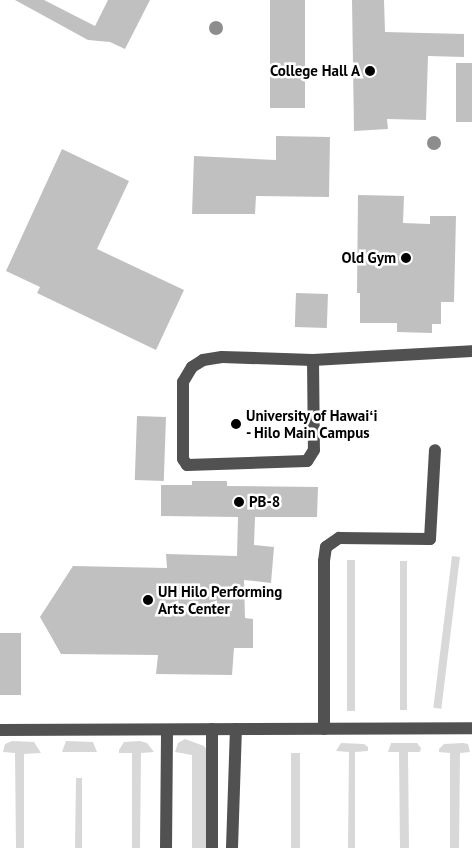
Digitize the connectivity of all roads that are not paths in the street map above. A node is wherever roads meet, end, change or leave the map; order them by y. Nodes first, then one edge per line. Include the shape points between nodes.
1 (472, 351) edge
2 (313, 360) junction
3 (435, 450) dead end
4 (472, 728) edge
5 (236, 729) junction
6 (324, 729) junction
7 (0, 730) edge
8 (167, 730) junction
9 (212, 730) junction
10 (166, 848) edge
11 (212, 848) edge
12 (232, 848) edge

1 - 2 lane
2 - 2 lane via 222,357 203,360 192,367 183,382 184,459 187,465 307,461 314,450
3 - 6 lane via 430,540 339,538 326,546
4 - 6 lane
5 - 6 lane
5 - 9 lane
5 - 12 lane
7 - 8 lane
8 - 9 lane
8 - 10 lane
9 - 11 lane

